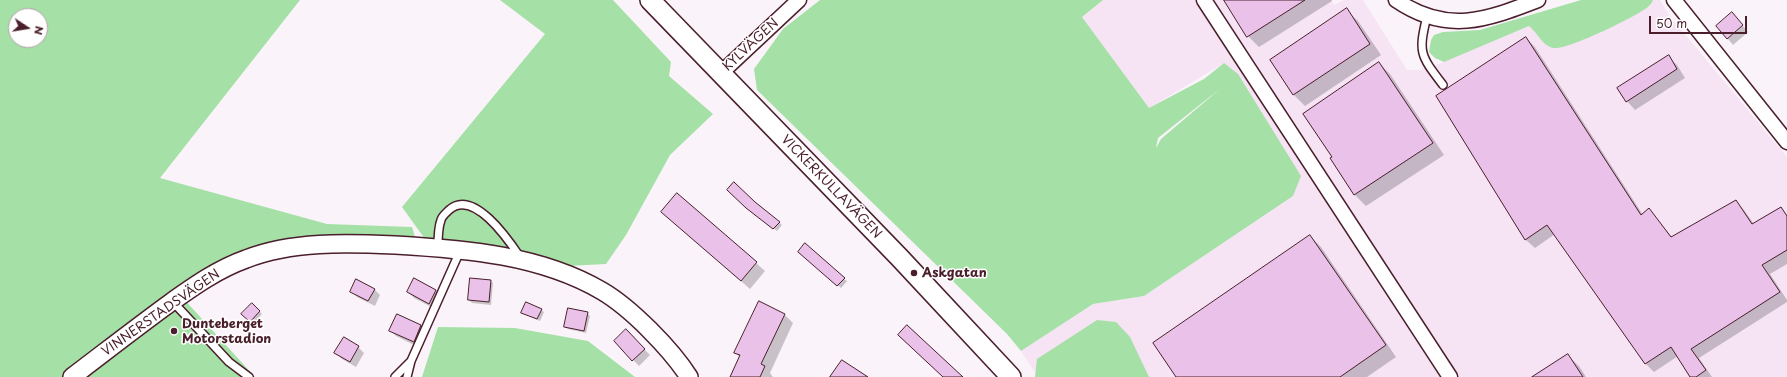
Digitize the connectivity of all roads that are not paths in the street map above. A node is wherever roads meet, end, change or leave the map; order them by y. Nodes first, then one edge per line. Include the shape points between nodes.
1 (650, 0) edge
2 (800, 0) edge
3 (1204, 0) edge
4 (1396, 0) edge
5 (1538, 0) edge
6 (1674, 0) edge
7 (1427, 16) junction
8 (721, 73) junction
9 (1443, 85) dead end
10 (1787, 142) edge
11 (438, 248) junction
12 (460, 250) junction
13 (522, 260) junction
14 (173, 302) junction
15 (411, 361) junction
16 (72, 377) edge
17 (249, 377) edge
18 (395, 377) edge
19 (406, 377) edge
20 (689, 377) edge
21 (1011, 377) edge
22 (1450, 377) edge

1 - 8 main road, VICKERKULLAVÄGEN
2 - 8 street, KYLVÄGEN
3 - 22 street
4 - 7 street
5 - 7 street via 1478,20 1450,21
6 - 10 street
7 - 9 lane via 1421,46 1422,55
8 - 21 main road, VICKERKULLAVÄGEN
11 - 12 street, VINNERSTADSVÄGEN
11 - 13 lane via 441,220 452,207 460,204 471,206 484,215
11 - 14 street, VINNERSTADSVÄGEN via 357,243 298,247 271,252 223,268
12 - 13 street, VINNERSTADSVÄGEN
12 - 15 lane
13 - 20 street, VINNERSTADSVÄGEN via 569,275 603,291 622,304 641,321
14 - 16 street, VINNERSTADSVÄGEN
14 - 17 lane via 229,362
15 - 18 lane
15 - 19 lane

